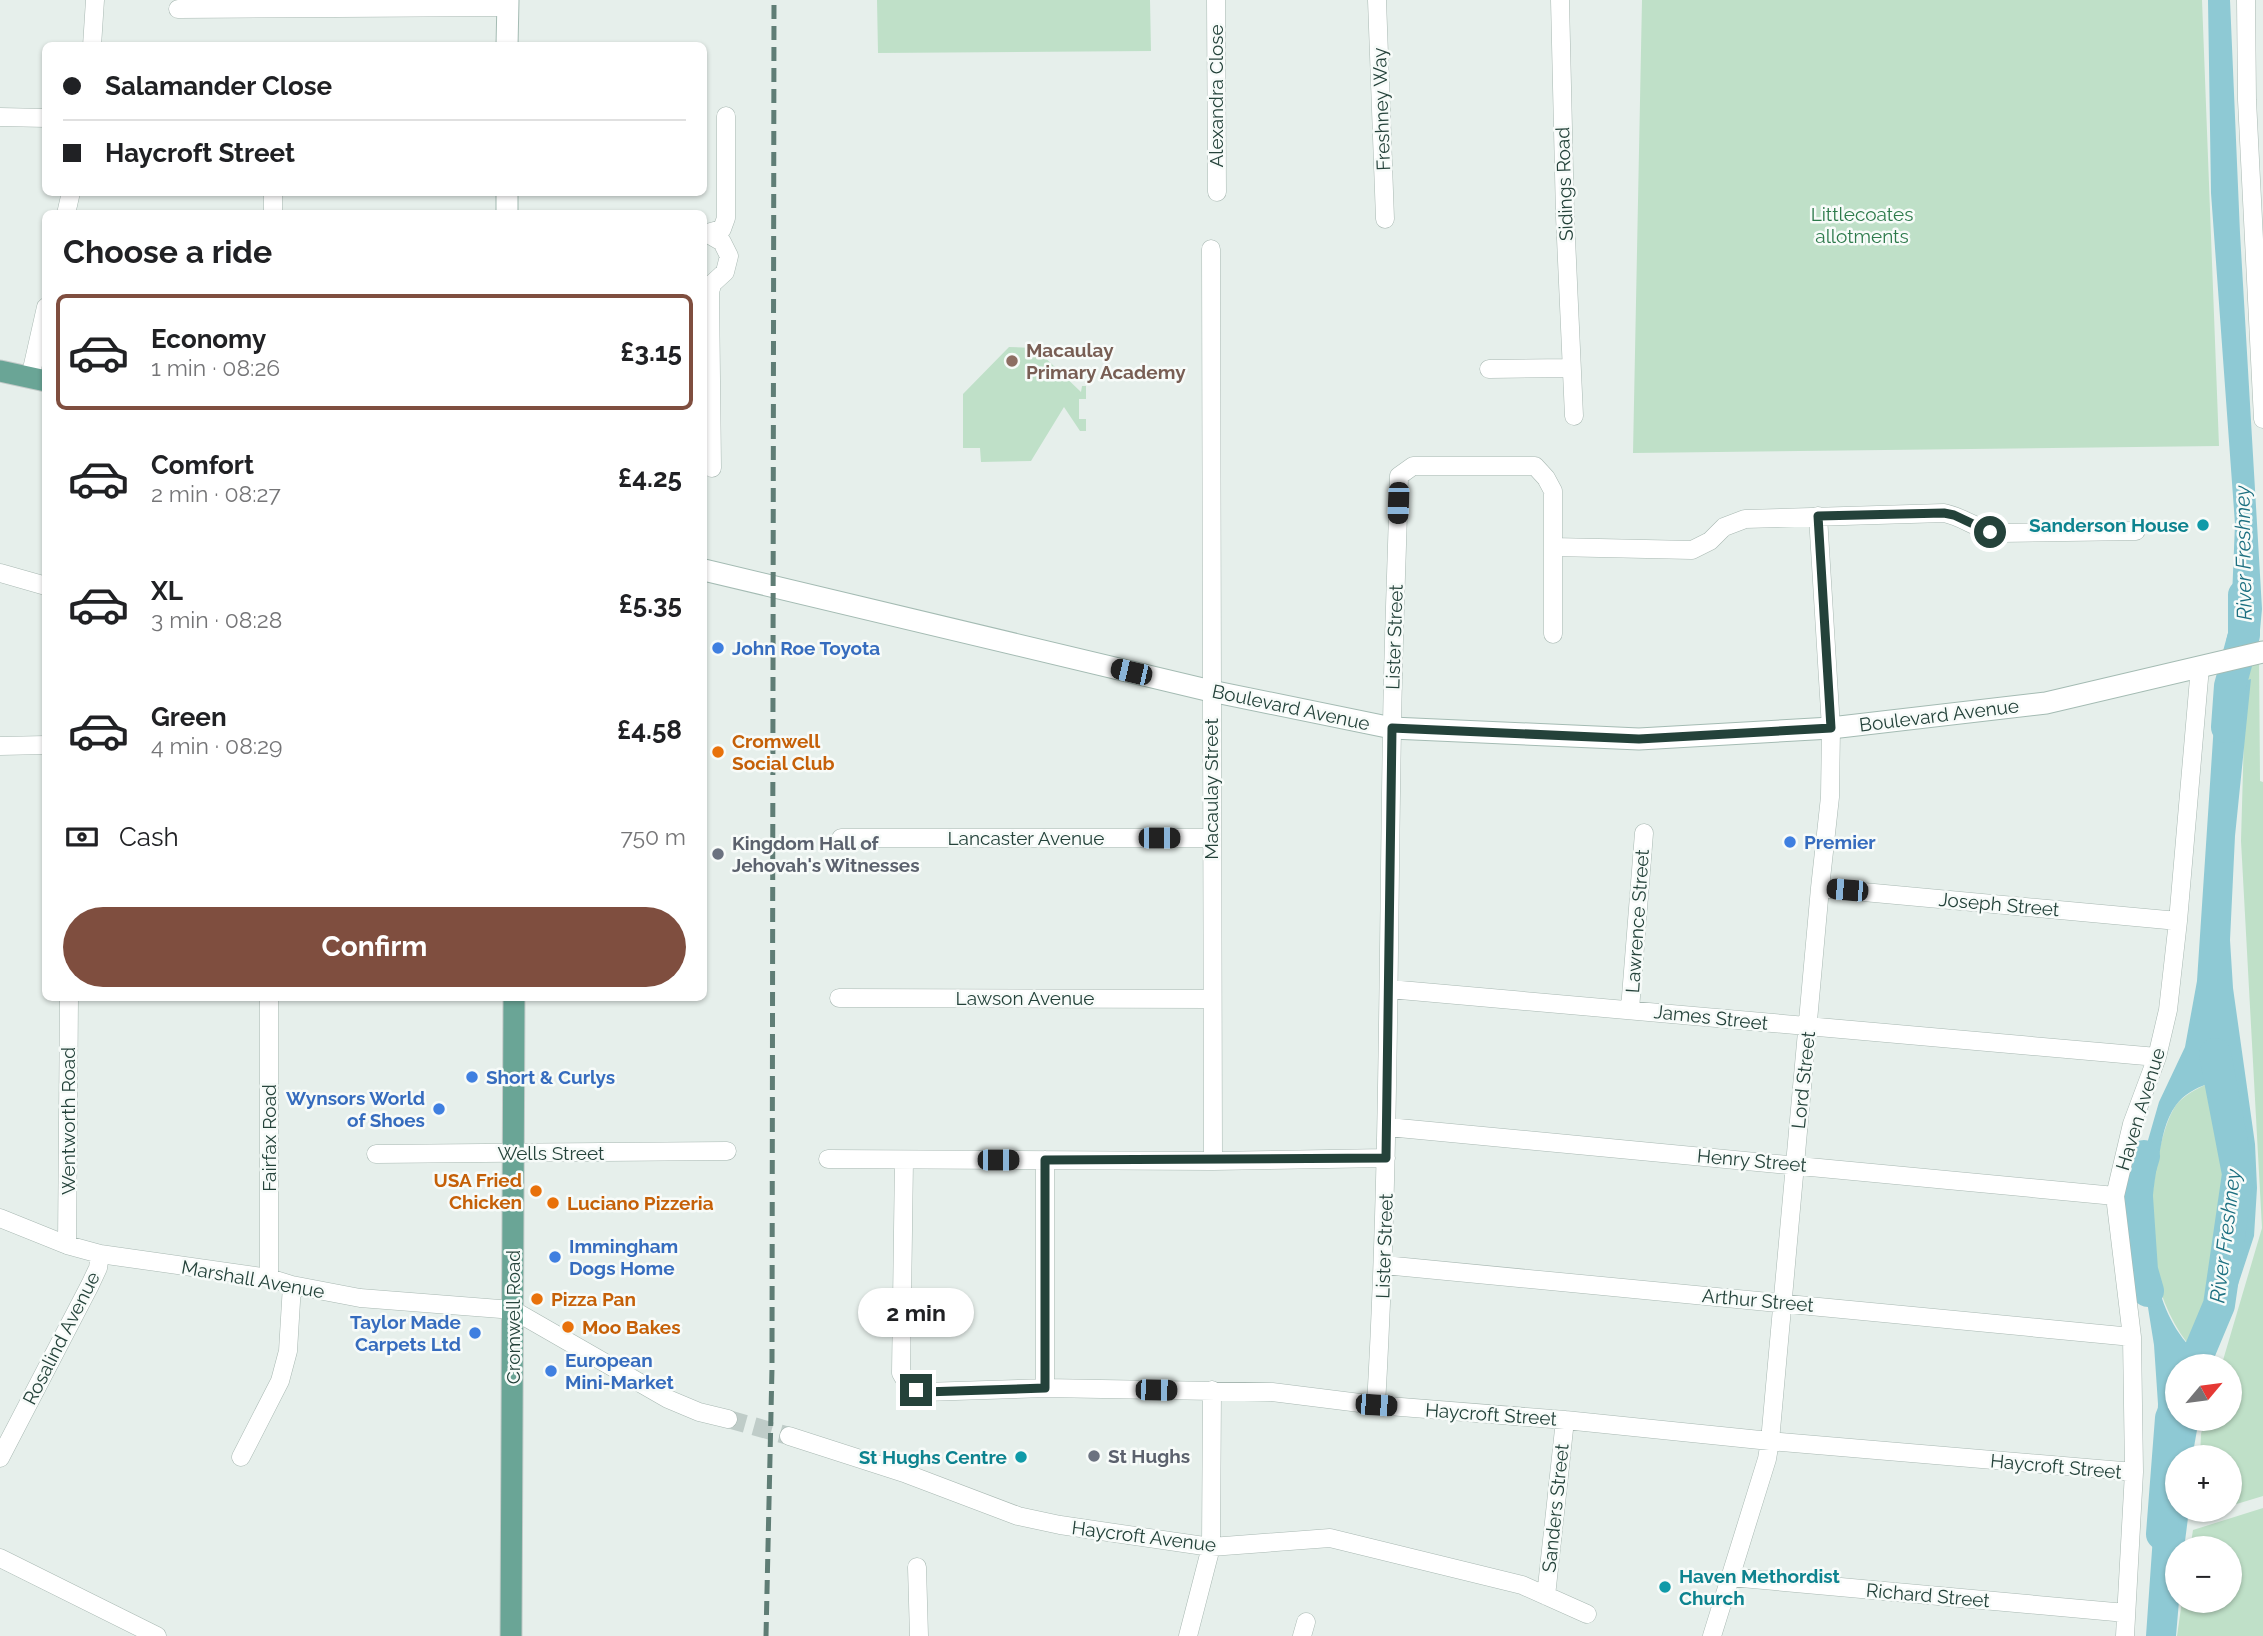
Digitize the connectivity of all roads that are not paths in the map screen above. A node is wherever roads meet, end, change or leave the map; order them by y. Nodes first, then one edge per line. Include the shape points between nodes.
1 (95, 0) edge
2 (1216, 0) edge
3 (1377, 0) edge
4 (1560, 0) edge
5 (2246, 0) edge
6 (508, 4) edge
7 (178, 9) dead end
8 (92, 42) edge
9 (507, 42) edge
10 (2255, 100) edge
11 (726, 116) dead end
12 (0, 117) edge
13 (42, 118) edge
14 (1217, 192) dead end
15 (1385, 219) dead end
16 (707, 234) edge
17 (707, 234) edge
18 (1211, 249) dead end
19 (2259, 274) edge
20 (42, 343) edge
21 (1571, 368) junction
22 (1489, 369) dead end
23 (0, 370) edge
24 (38, 379) edge
25 (1574, 416) dead end
26 (2263, 419) edge
27 (712, 468) dead end
28 (1818, 516) junction
29 (2136, 531) dead end
30 (1553, 547) junction
31 (707, 571) edge
32 (0, 573) edge
33 (42, 585) edge
34 (1553, 634) dead end
35 (2262, 652) edge
36 (2204, 666) junction
37 (1211, 691) junction
38 (1392, 728) junction
39 (1831, 728) junction
40 (42, 745) edge
41 (0, 746) edge
42 (1644, 833) dead end
43 (841, 838) dead end
44 (1212, 838) junction
45 (1819, 888) junction
46 (2178, 921) junction
47 (1390, 989) junction
48 (839, 998) dead end
49 (1212, 999) junction
50 (69, 1001) edge
51 (269, 1001) edge
52 (514, 1001) edge
53 (1630, 1009) junction
54 (1808, 1026) junction
55 (2157, 1057) junction
56 (1388, 1127) junction
57 (727, 1151) dead end
58 (514, 1153) junction
59 (376, 1154) dead end
60 (1386, 1158) junction
61 (828, 1159) dead end
62 (904, 1160) junction
63 (1045, 1160) junction
64 (1213, 1161) junction
65 (1794, 1164) junction
66 (2115, 1196) junction
67 (0, 1218) edge
68 (67, 1245) junction
69 (100, 1254) junction
70 (1384, 1265) junction
71 (269, 1278) junction
72 (292, 1285) junction
73 (1782, 1301) junction
74 (513, 1310) junction
75 (2132, 1337) junction
76 (1045, 1388) junction
77 (1212, 1390) junction
78 (1376, 1405) junction
79 (729, 1419) tunnel mouth
80 (1565, 1420) junction
81 (789, 1436) tunnel mouth
82 (1770, 1441) junction
83 (241, 1457) dead end
84 (0, 1458) edge
85 (2134, 1472) junction
86 (1211, 1547) junction
87 (0, 1558) edge
88 (917, 1566) dead end
89 (1730, 1577) junction
90 (1546, 1596) junction
91 (2126, 1613) junction
92 (1587, 1614) dead end
93 (157, 1636) edge
94 (511, 1636) edge
95 (919, 1636) edge
96 (1188, 1636) edge
97 (1712, 1636) edge
98 (2125, 1636) edge

1 - 8 street
2 - 14 street, Alexandra Close
3 - 15 street, Freshney Way
4 - 21 street, Sidings Road
5 - 10 street
6 - 7 street
6 - 9 street
10 - 19 street
11 - 16 street via 726,218 722,229
12 - 13 street
17 - 27 street via 722,242 729,257 725,272 710,291
18 - 37 street, Macaulay Street
19 - 26 street
20 - 24 street
21 - 22 street
21 - 25 street, Sidings Road
23 - 24 main road
28 - 29 street via 1944,513 2000,533
28 - 30 street via 1735,522 1692,550
28 - 39 street, Lord Street
30 - 34 street, Lister Street
30 - 38 street, Lister Street via 1553,491 1535,466 1413,466 1398,476
31 - 37 street, Boulevard Avenue
32 - 33 street
35 - 36 street, Boulevard Avenue
36 - 39 street, Boulevard Avenue via 2046,703
36 - 46 street, Haven Avenue
37 - 38 street, Boulevard Avenue
37 - 44 street, Macaulay Street
38 - 39 street, Boulevard Avenue via 1639,739
38 - 47 street, Lister Street
39 - 45 street, Lord Street via 1830,797
40 - 41 street
42 - 53 street, Lawrence Street
43 - 44 street, Lancaster Avenue
44 - 49 street, Macaulay Street
45 - 46 street, Joseph Street
45 - 54 street, Lord Street
46 - 55 street, Haven Avenue via 2168,1010
47 - 53 street, James Street
47 - 56 street, Lister Street
48 - 49 street, Lawson Avenue
49 - 64 street, Macaulay Street
50 - 68 street, Wentworth Road
51 - 71 street, Fairfax Road
52 - 58 main road, Cromwell Road
53 - 54 street, James Street
54 - 55 street, James Street
54 - 65 street, Lord Street
55 - 66 street, Haven Avenue via 2132,1124
56 - 60 street, Lister Street
56 - 65 street, Henry Street
57 - 58 street, Wells Street
58 - 59 street, Wells Street
58 - 74 main road, Cromwell Road
60 - 64 street
60 - 70 street, Lister Street
61 - 62 street
62 - 63 street
62 - 76 street, Haycroft Street via 901,1373 905,1380 924,1392
63 - 64 street
63 - 76 street
65 - 66 street, Henry Street
65 - 73 street, Lord Street
66 - 75 street, Haven Avenue
67 - 68 street, Marshall Avenue
68 - 69 street, Marshall Avenue
69 - 71 street, Marshall Avenue
69 - 84 street, Rosalind Avenue via 90,1285
70 - 73 street, Arthur Street
70 - 78 street, Lister Street
71 - 72 street, Marshall Avenue
72 - 74 street, Marshall Avenue via 360,1298
72 - 83 street via 289,1351 280,1381
73 - 75 street, Arthur Street
73 - 82 street, Lord Street
74 - 79 street via 668,1399
74 - 94 main road, Cromwell Road
75 - 85 street, Haven Avenue
76 - 77 street, Haycroft Street
77 - 78 street, Haycroft Street
77 - 86 street
78 - 80 street, Haycroft Street
80 - 82 street, Haycroft Street
80 - 90 street, Sanders Street
81 - 86 street, Haycroft Avenue via 1018,1516
82 - 85 street, Haycroft Street
82 - 89 street, Lord Street
85 - 91 street, Haven Avenue
86 - 90 street, Haycroft Avenue via 1330,1538 1515,1584
86 - 96 street
87 - 93 street
88 - 95 street
89 - 91 street, Richard Street
89 - 97 street, Lord Street
90 - 92 street, Haycroft Avenue
91 - 98 street, Haven Avenue

